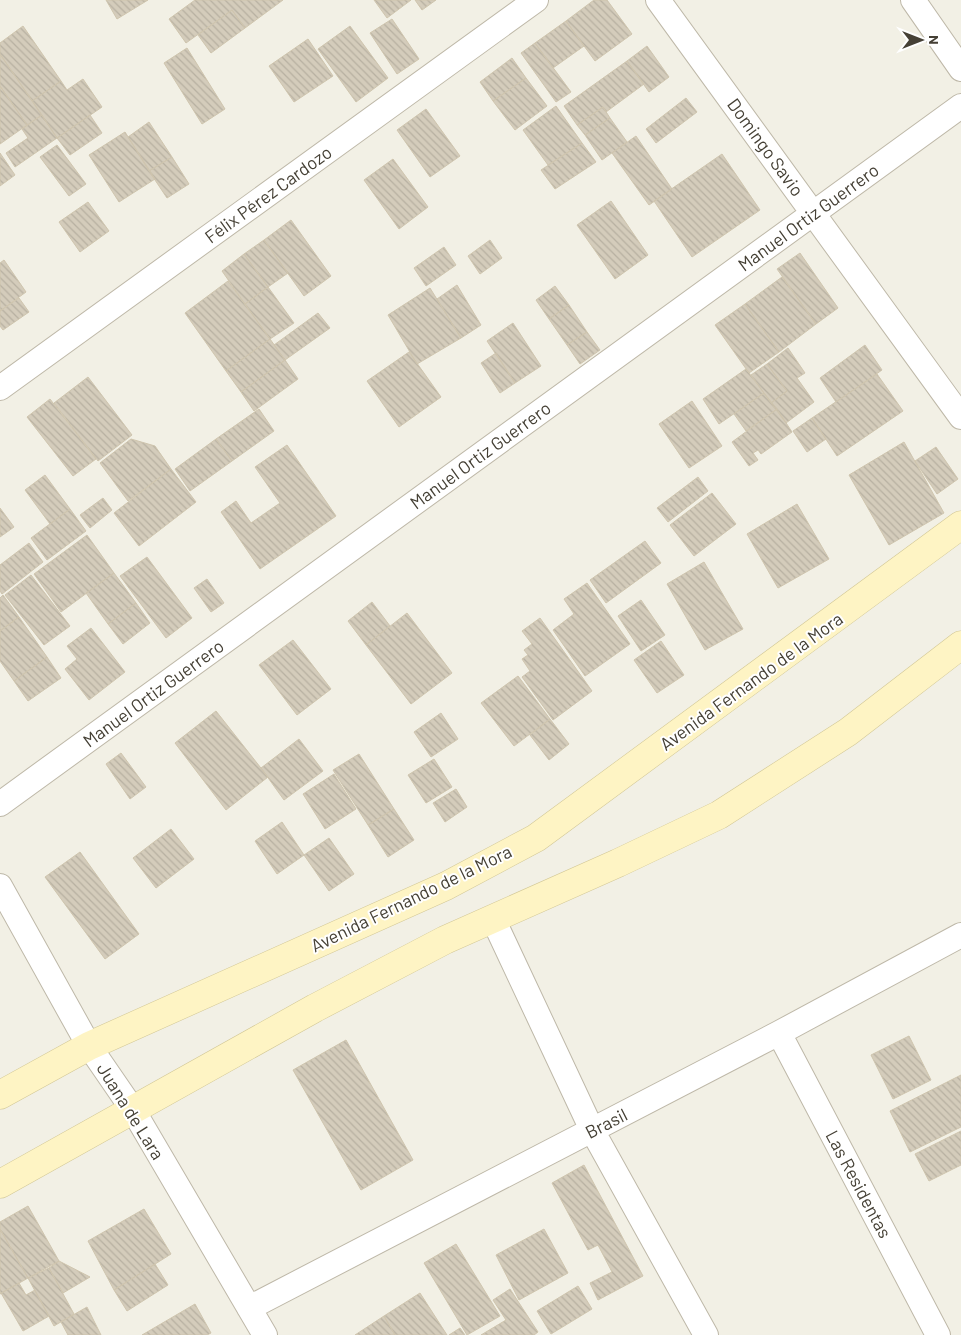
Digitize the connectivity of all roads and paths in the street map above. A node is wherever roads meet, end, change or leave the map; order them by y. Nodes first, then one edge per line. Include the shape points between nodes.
1 (536, 0) edge
2 (658, 0) edge
3 (913, 0) edge
4 (961, 69) edge
5 (961, 106) edge
6 (814, 212) junction
7 (0, 388) edge
8 (961, 417) edge
9 (961, 525) edge
10 (961, 645) edge
11 (0, 804) edge
12 (0, 886) edge
13 (493, 918) junction
14 (961, 935) edge
15 (779, 1033) junction
16 (89, 1046) junction
17 (0, 1095) edge
18 (133, 1110) junction
19 (592, 1130) junction
20 (0, 1184) edge
21 (249, 1308) junction
22 (265, 1335) edge
23 (706, 1335) edge
24 (938, 1335) edge

1 - 7 street, Félix Pérez Cardozo
2 - 6 street, Domingo Savio
3 - 4 street
5 - 6 street, Manuel Ortiz Guerrero
6 - 8 street, Domingo Savio
6 - 11 street, Manuel Ortiz Guerrero
9 - 16 main road, Avenida Fernando de la Mora via 536,838 446,886
10 - 13 main road via 848,732 719,814
12 - 16 street, Juana de Lara
13 - 18 main road via 324,1004
13 - 19 street
14 - 15 street, Brasil
15 - 19 street, Brasil
15 - 24 street, Las Residentas
16 - 17 main road, Avenida Fernando de la Mora
16 - 18 street, Juana de Lara
18 - 20 main road
18 - 21 street, Juana de Lara
19 - 21 street, Brasil
19 - 23 street
21 - 22 street, Juana de Lara

